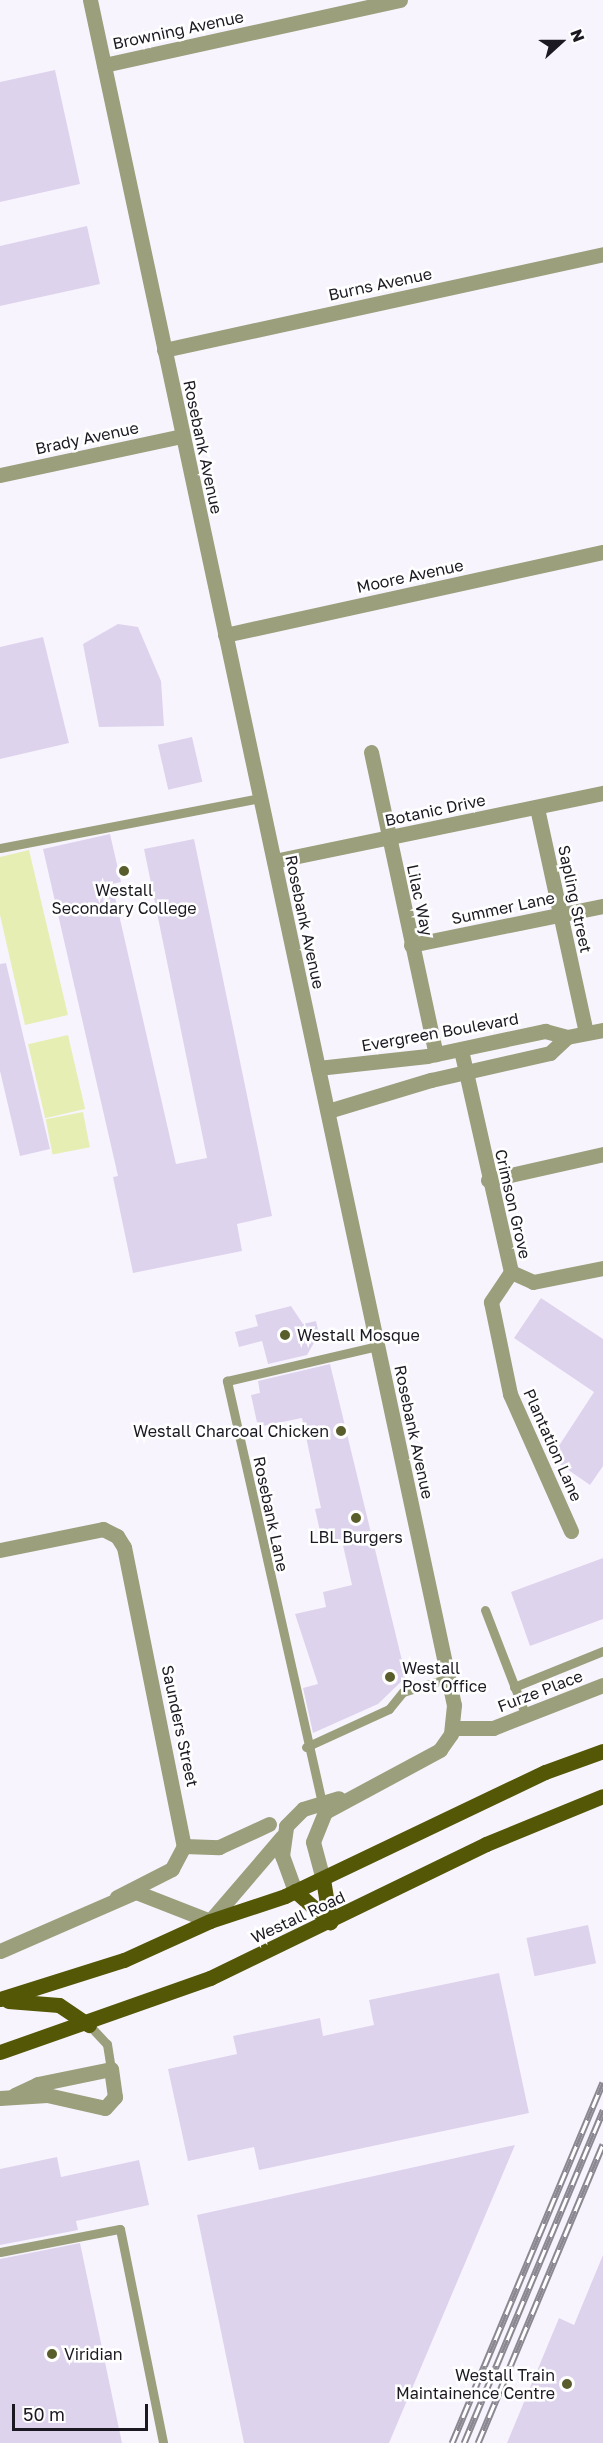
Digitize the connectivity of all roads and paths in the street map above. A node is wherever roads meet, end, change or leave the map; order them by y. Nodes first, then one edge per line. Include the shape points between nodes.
1 (90, 0) edge
2 (400, 0) edge
3 (104, 65) junction
4 (603, 254) edge
5 (164, 350) junction
6 (182, 436) junction
7 (0, 475) edge
8 (603, 552) edge
9 (225, 635) junction
10 (371, 752) dead end
11 (603, 793) edge
12 (260, 798) junction
13 (537, 807) junction
14 (389, 838) junction
15 (0, 848) edge
16 (274, 861) junction
17 (603, 906) edge
18 (560, 915) junction
19 (411, 945) junction
20 (603, 1030) edge
21 (586, 1033) junction
22 (567, 1037) junction
23 (461, 1050) junction
24 (436, 1054) junction
25 (318, 1068) junction
26 (466, 1071) junction
27 (327, 1111) junction
28 (603, 1154) edge
29 (488, 1180) junction
30 (603, 1268) edge
31 (511, 1272) junction
32 (377, 1346) junction
33 (572, 1531) dead end
34 (0, 1550) edge
35 (485, 1610) dead end
36 (603, 1652) edge
37 (449, 1678) junction
38 (603, 1685) edge
39 (514, 1687) junction
40 (526, 1716) junction
41 (453, 1728) junction
42 (306, 1747) junction
43 (603, 1751) edge
44 (350, 1794) junction
45 (603, 1796) edge
46 (322, 1803) junction
47 (269, 1824) dead end
48 (284, 1833) junction
49 (183, 1840) junction
50 (323, 1879) junction
51 (295, 1891) junction
52 (117, 1897) junction
53 (210, 1921) junction
54 (330, 1922) junction
55 (0, 1951) edge
56 (0, 1999) edge
57 (88, 2025) junction
58 (0, 2052) edge
59 (111, 2069) junction
60 (7, 2096) edge
61 (0, 2252) edge
62 (163, 2443) edge

1 - 3 street, Rosebank Avenue
2 - 3 street, Browning Avenue
3 - 5 street, Rosebank Avenue
4 - 5 street, Burns Avenue
5 - 6 street, Rosebank Avenue
6 - 7 street, Brady Avenue
6 - 9 street, Rosebank Avenue
8 - 9 street, Moore Avenue
9 - 12 street, Rosebank Avenue
10 - 14 street, Lilac Way
11 - 13 street, Botanic Drive
12 - 15 lane
12 - 16 street, Rosebank Avenue
13 - 14 street, Botanic Drive
13 - 18 street, Sapling Street
14 - 16 street, Botanic Drive
14 - 19 street, Lilac Way
16 - 25 street, Rosebank Avenue
17 - 18 street, Summer Lane
18 - 19 street, Summer Lane
18 - 21 street, Sapling Street
19 - 24 street, Lilac Way
20 - 21 street, Evergreen Boulevard
21 - 22 street, Evergreen Boulevard
22 - 23 street, Evergreen Boulevard via 545,1031
22 - 26 street, Evergreen Boulevard via 549,1053
23 - 24 street, Evergreen Boulevard
23 - 26 street, Crimson Grove
24 - 25 street, Evergreen Boulevard
25 - 27 street, Rosebank Avenue
26 - 27 street, Evergreen Boulevard
26 - 29 street, Crimson Grove
27 - 32 street, Rosebank Avenue
28 - 29 street
29 - 31 street, Crimson Grove
30 - 31 street, Crimson Grove via 533,1282
31 - 33 street, Plantation Lane via 491,1302 510,1394
32 - 37 street, Rosebank Avenue
32 - 42 lane, Rosebank Lane via 227,1380
34 - 49 street, Saunders Street via 95,1529 111,1531 125,1553
35 - 39 lane
36 - 39 lane
37 - 41 street, Rosebank Avenue
37 - 42 lane via 403,1692 389,1709
38 - 40 street, Furze Place
39 - 40 lane
40 - 41 street, Furze Place via 493,1728
41 - 44 street via 434,1754
42 - 46 lane, Rosebank Lane
43 - 50 main road, Westall Road via 545,1772
44 - 46 street
44 - 50 street via 325,1812 314,1830
45 - 54 main road, Westall Road via 486,1844
46 - 48 street via 296,1815
47 - 49 street via 219,1847
48 - 51 street via 282,1856
48 - 53 street via 272,1855
49 - 52 street via 171,1869
50 - 51 main road, Westall Road
50 - 54 main road
51 - 53 main road, Westall Road
51 - 54 main road
52 - 53 street via 151,1894
52 - 55 street
53 - 56 main road, Westall Road via 124,1960
54 - 57 main road, Westall Road
56 - 57 main road via 59,2005
57 - 58 main road, Westall Road
57 - 59 lane via 107,2044
59 - 60 street via 38,2084
59 - 60 street via 115,2097 105,2108
61 - 62 lane via 120,2229

